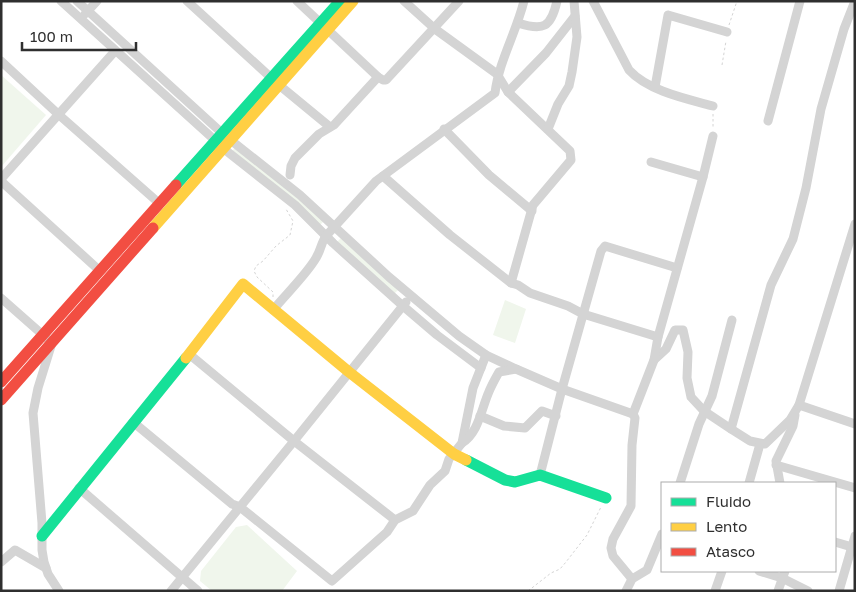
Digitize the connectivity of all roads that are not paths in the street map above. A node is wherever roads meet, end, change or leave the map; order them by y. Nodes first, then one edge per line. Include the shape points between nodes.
1 (61, 1) edge
2 (77, 1) edge
3 (97, 1) edge
4 (297, 1) edge
5 (340, 1) edge
6 (353, 1) edge
7 (404, 1) edge
8 (459, 1) edge
9 (524, 1) edge
10 (557, 1) edge
11 (574, 1) edge
12 (800, 1) edge
13 (191, 2) edge
14 (594, 2) edge
15 (855, 2) edge
16 (88, 11) junction
17 (575, 16) junction
18 (81, 19) junction
19 (518, 23) junction
20 (324, 26) junction
21 (435, 29) junction
22 (727, 32) dead end
23 (115, 51) junction
24 (1, 61) edge
25 (497, 74) junction
26 (378, 77) junction
27 (275, 82) junction
28 (655, 87) junction
29 (508, 92) junction
30 (713, 106) road end
31 (58, 114) junction
32 (768, 121) dead end
33 (330, 127) junction
34 (548, 129) junction
35 (444, 130) junction
36 (713, 136) road end
37 (223, 141) junction
38 (650, 162) dead end
39 (290, 175) dead end
40 (383, 176) junction
41 (703, 177) junction
42 (1, 180) edge
43 (164, 207) junction
44 (532, 211) junction
45 (855, 224) edge
46 (334, 227) junction
47 (326, 236) junction
48 (677, 268) junction
49 (104, 274) junction
50 (511, 283) junction
51 (411, 296) junction
52 (1, 298) edge
53 (403, 306) junction
54 (273, 310) junction
55 (584, 314) junction
56 (732, 320) dead end
57 (43, 334) junction
58 (658, 337) junction
59 (52, 343) junction
60 (189, 354) junction
61 (486, 354) junction
62 (654, 360) junction
63 (481, 368) junction
64 (516, 369) junction
65 (349, 372) junction
66 (1, 382) edge
67 (562, 389) junction
68 (1, 400) edge
69 (797, 408) junction
70 (704, 411) junction
71 (633, 414) junction
72 (480, 416) junction
73 (556, 416) junction
74 (134, 422) junction
75 (855, 424) edge
76 (731, 429) junction
77 (294, 441) junction
78 (462, 443) junction
79 (760, 444) junction
80 (454, 454) junction
81 (776, 465) junction
82 (540, 475) junction
83 (680, 482) edge
84 (749, 482) edge
85 (780, 482) edge
86 (834, 482) edge
87 (836, 482) edge
88 (80, 488) junction
89 (855, 488) edge
90 (606, 498) road end
91 (240, 506) junction
92 (394, 520) junction
93 (42, 536) junction
94 (855, 536) edge
95 (661, 538) edge
96 (836, 542) edge
97 (853, 547) edge
98 (1, 562) edge
99 (46, 568) junction
100 (722, 572) edge
101 (767, 572) edge
102 (784, 574) edge
103 (182, 577) junction
104 (632, 579) junction
105 (59, 591) edge
106 (171, 591) edge
107 (198, 591) edge
108 (626, 591) edge
109 (715, 591) edge
110 (778, 591) edge
111 (808, 591) edge
112 (839, 591) edge

1 - 18 street
2 - 16 street
3 - 16 street
4 - 20 street
5 - 20 street
6 - 20 street
7 - 21 street
8 - 21 street
9 - 19 street
10 - 19 street via 550,22 544,26 534,28
11 - 17 street
12 - 32 street
13 - 27 street
14 - 28 street via 629,70 636,78
15 - 76 street via 821,109 793,239 771,285
16 - 18 street
16 - 37 street
17 - 29 street via 546,53
17 - 34 street via 577,38 569,86
18 - 23 street
19 - 25 street
20 - 26 street
20 - 27 street
21 - 25 street
21 - 26 street via 388,79
22 - 28 street via 668,15
23 - 31 street
23 - 37 street
24 - 31 street
25 - 29 street
25 - 35 street via 495,93
26 - 33 street
27 - 33 street
27 - 37 street
28 - 30 street
29 - 34 street
31 - 42 street
31 - 43 street
33 - 39 street via 295,158
34 - 44 street via 570,151 571,160
35 - 40 street
35 - 44 street via 489,175
36 - 41 street
37 - 43 street
37 - 46 street via 300,195
37 - 47 street
38 - 41 street
40 - 46 street
40 - 50 street
41 - 48 street
42 - 49 street
43 - 49 street
44 - 50 street
45 - 69 street
46 - 47 street
46 - 51 street
47 - 53 street
47 - 54 street via 316,259
48 - 55 street via 605,246
48 - 58 street
49 - 57 street
49 - 59 street
50 - 55 street
51 - 53 street
51 - 61 street
52 - 57 street
53 - 63 street
53 - 65 street
54 - 60 street via 243,284
54 - 65 street
55 - 58 street
55 - 67 street
56 - 70 street via 712,396
57 - 59 street
57 - 66 street
58 - 62 street
59 - 68 street
59 - 93 street via 33,413
60 - 74 street
60 - 77 street
61 - 63 street
61 - 64 street
62 - 70 street via 666,349 675,330 683,330 691,398
62 - 71 street
63 - 78 street via 473,388
64 - 67 street
64 - 72 street via 499,372
65 - 77 street
65 - 80 street
67 - 71 street
67 - 73 street
69 - 75 street
69 - 79 street via 769,440
69 - 81 street
70 - 76 street
70 - 83 street
71 - 104 street via 631,506 611,548 613,556
72 - 73 street via 504,426 525,428 542,411
72 - 78 street via 469,438
73 - 82 street
74 - 88 street
74 - 91 street via 232,504
76 - 79 street
77 - 91 street
77 - 92 street
78 - 80 street
79 - 84 street
80 - 82 street via 505,480 515,482
80 - 92 street via 412,511
81 - 85 street
81 - 86 street
82 - 90 street
87 - 89 street
88 - 93 street
88 - 103 street
91 - 92 street via 332,581 387,532
91 - 103 street
93 - 99 street
94 - 97 street
95 - 104 street via 647,570
96 - 97 street
97 - 112 street
98 - 99 street via 15,550
99 - 105 street
100 - 109 street
101 - 102 street
102 - 110 street
102 - 111 street
103 - 106 street
103 - 107 street
104 - 108 street

